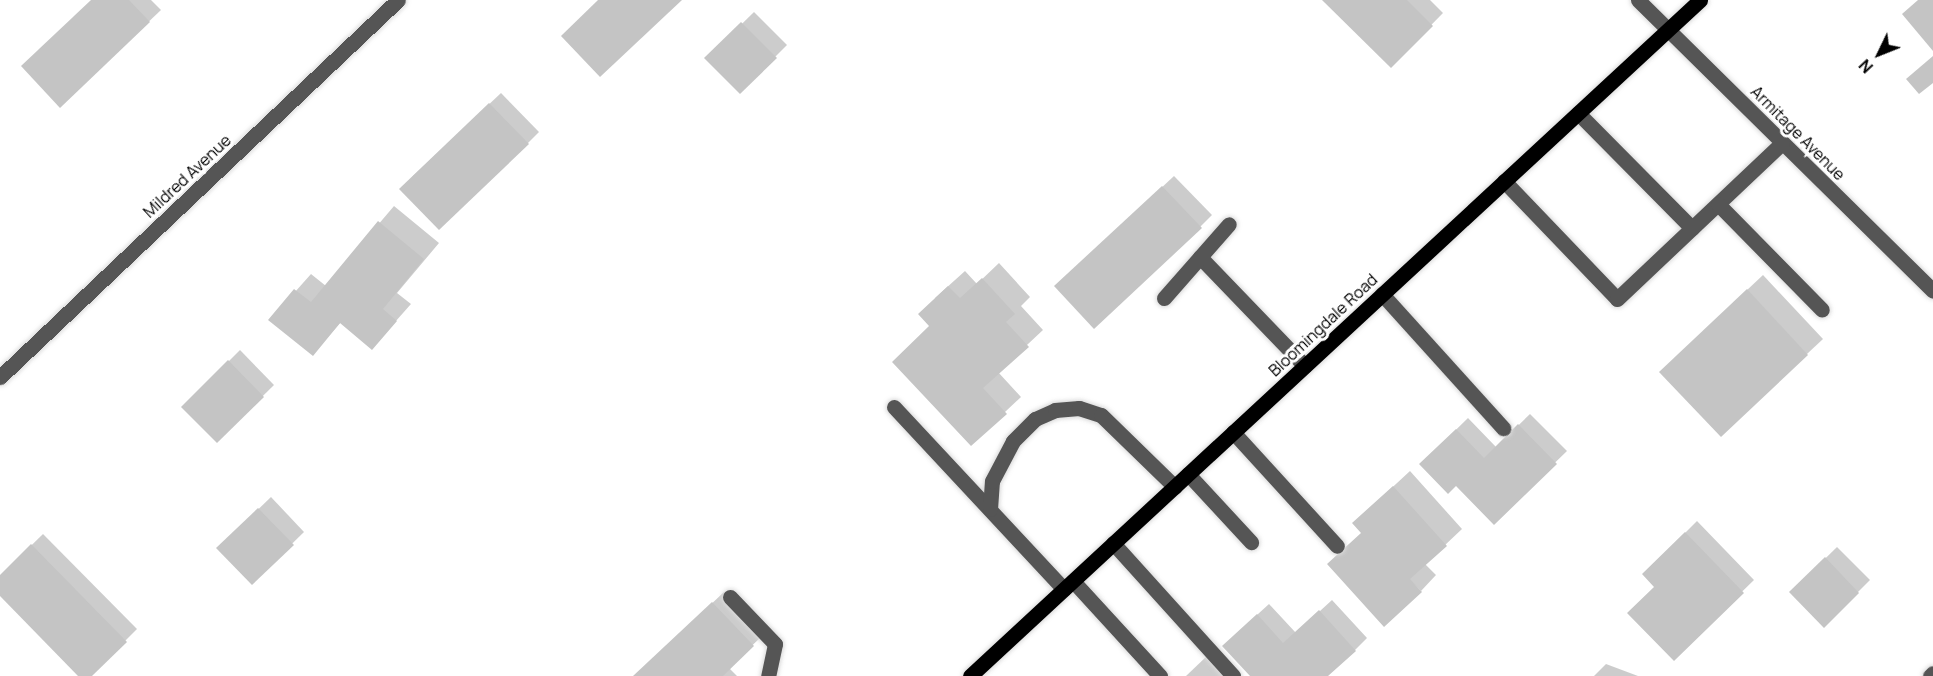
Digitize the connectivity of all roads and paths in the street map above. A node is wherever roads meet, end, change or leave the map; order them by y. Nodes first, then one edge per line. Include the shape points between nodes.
1 (398, 0) edge
2 (1638, 0) edge
3 (1700, 0) edge
4 (1667, 30) junction
5 (1578, 113) junction
6 (1782, 144) junction
7 (1504, 181) junction
8 (1718, 204) junction
9 (1229, 224) dead end
10 (1692, 228) junction
11 (1200, 257) junction
12 (1933, 291) edge
13 (1382, 294) junction
14 (1164, 298) dead end
15 (1822, 310) dead end
16 (1305, 366) junction
17 (0, 377) edge
18 (894, 407) dead end
19 (1503, 428) dead end
20 (1233, 432) junction
21 (1188, 474) junction
22 (1175, 487) junction
23 (990, 510) junction
24 (1113, 543) junction
25 (1251, 543) dead end
26 (1337, 546) dead end
27 (1069, 585) junction
28 (730, 597) dead end
29 (1933, 673) edge
30 (768, 676) edge
31 (970, 676) edge
32 (1160, 676) edge
33 (1233, 676) edge
34 (1930, 676) edge

1 - 17 street, Mildred Avenue
2 - 4 street, Armitage Avenue
3 - 4 main road, Bloomingdale Road
4 - 5 main road, Bloomingdale Road
4 - 6 street, Armitage Avenue
5 - 7 main road, Bloomingdale Road
5 - 10 street
6 - 8 street
6 - 12 street, Armitage Avenue
7 - 10 street via 1617,299
7 - 13 main road, Bloomingdale Road
8 - 10 street
8 - 15 street
9 - 11 street
11 - 14 street
11 - 16 street
13 - 16 main road, Bloomingdale Road
13 - 19 street
16 - 20 main road, Bloomingdale Road
18 - 23 street
20 - 21 main road, Bloomingdale Road
20 - 26 street
21 - 22 main road, Bloomingdale Road
21 - 25 street
22 - 23 street via 1101,415 1079,408 1055,410 1035,419 1013,441 992,481
22 - 24 main road, Bloomingdale Road
23 - 27 street
24 - 27 main road, Bloomingdale Road
24 - 33 street
27 - 31 main road, Bloomingdale Road
27 - 32 street
28 - 30 street via 775,644
29 - 34 street

